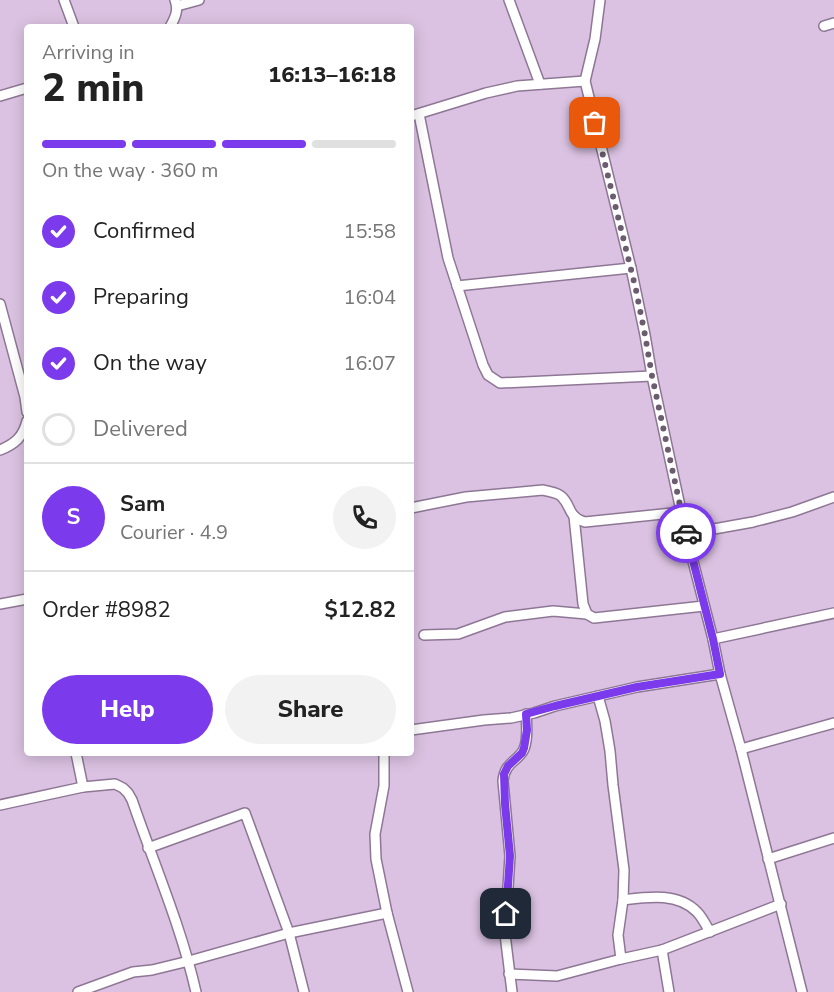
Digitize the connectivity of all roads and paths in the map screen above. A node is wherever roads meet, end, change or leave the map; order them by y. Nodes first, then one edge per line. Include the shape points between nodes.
1 (64, 0) edge
2 (199, 0) edge
3 (509, 0) edge
4 (600, 0) edge
5 (176, 3) edge
6 (73, 24) edge
7 (171, 24) edge
8 (585, 81) junction
9 (540, 84) junction
10 (24, 89) edge
11 (0, 96) edge
12 (415, 115) edge
13 (631, 268) junction
14 (457, 286) junction
15 (0, 304) edge
16 (652, 376) junction
17 (24, 393) edge
18 (24, 431) edge
19 (0, 450) edge
20 (834, 497) edge
21 (414, 507) edge
22 (682, 512) junction
23 (574, 516) junction
24 (686, 534) junction
25 (24, 599) edge
26 (0, 604) edge
27 (704, 606) junction
28 (834, 613) edge
29 (587, 614) junction
30 (424, 635) dead end
31 (713, 639) junction
32 (720, 674) junction
33 (598, 696) junction
34 (526, 714) junction
35 (834, 723) edge
36 (414, 730) edge
37 (741, 749) junction
38 (77, 756) edge
39 (384, 756) edge
40 (83, 787) junction
41 (0, 805) edge
42 (834, 838) edge
43 (148, 848) junction
44 (768, 859) junction
45 (623, 900) junction
46 (780, 904) junction
47 (387, 913) junction
48 (710, 932) junction
49 (289, 933) junction
50 (662, 950) junction
51 (621, 959) junction
52 (189, 961) junction
53 (509, 974) junction
54 (83, 991) edge
55 (196, 992) edge
56 (304, 992) edge
57 (408, 992) edge
58 (512, 992) edge
59 (669, 992) edge
60 (802, 992) edge

1 - 6 street
2 - 5 street
3 - 9 street
4 - 8 street
5 - 7 street
8 - 9 street
8 - 13 street
9 - 12 street via 486,93
10 - 11 street
12 - 14 street
13 - 14 street
13 - 16 street
14 - 16 street via 483,365 488,375 500,383
15 - 17 street
16 - 22 street
18 - 19 street
20 - 24 street via 753,522
21 - 23 street via 466,497 543,490 562,497
22 - 23 street via 585,522
22 - 24 street
23 - 29 street
24 - 27 street
25 - 26 street
27 - 29 street via 594,618
27 - 31 street
28 - 31 street
29 - 30 street via 553,611 505,617 458,634
31 - 32 street
32 - 33 street
32 - 37 street
33 - 34 street
33 - 45 street via 610,751 624,870
34 - 36 street
34 - 53 street via 524,748 506,770 503,781 510,856 505,934
35 - 37 street
37 - 44 street
38 - 40 street
39 - 47 street via 375,846
40 - 41 street
40 - 43 street via 116,784 123,788 132,800
42 - 44 street
43 - 49 street via 245,813
43 - 52 street
44 - 46 street
45 - 48 street via 672,898 697,912
45 - 51 street via 618,935
46 - 48 street
46 - 60 street
47 - 49 street
47 - 57 street
48 - 50 street
49 - 52 street
49 - 56 street
50 - 51 street
50 - 59 street
51 - 53 street via 557,976
52 - 54 street via 133,972
52 - 55 street
53 - 58 street

